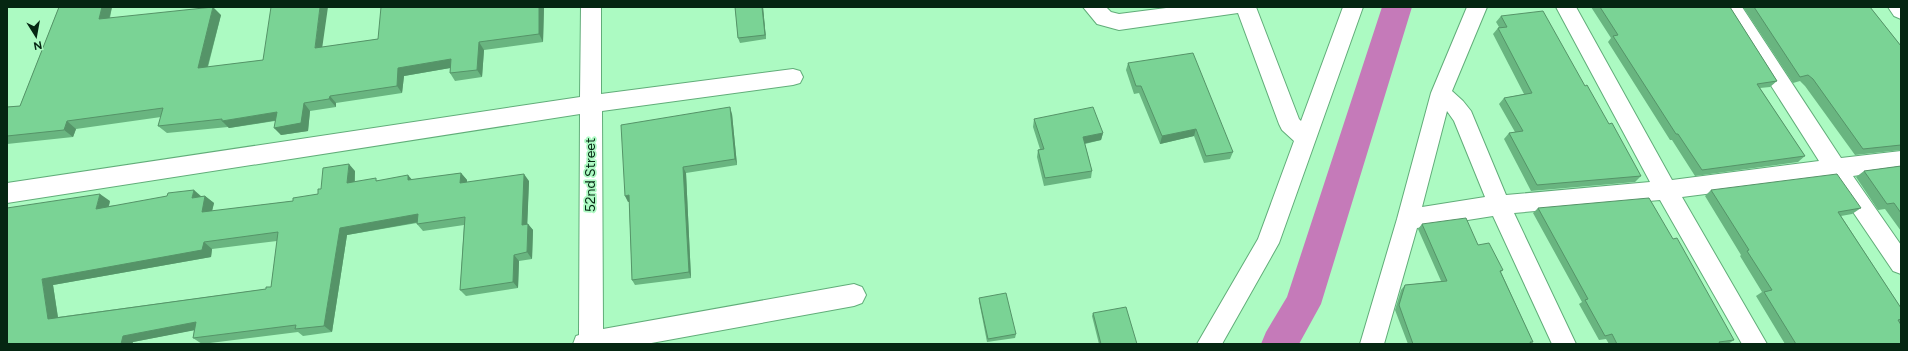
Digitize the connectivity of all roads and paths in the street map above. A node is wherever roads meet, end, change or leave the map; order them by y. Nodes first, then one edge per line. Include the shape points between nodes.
1 (591, 7) edge
2 (1093, 7) edge
3 (1233, 7) edge
4 (1246, 7) edge
5 (1353, 7) edge
6 (1478, 7) edge
7 (1566, 7) edge
8 (1731, 7) edge
9 (1898, 7) edge
10 (1901, 11) edge
11 (793, 78) dead end
12 (1441, 93) junction
13 (590, 104) junction
14 (1306, 138) junction
15 (1901, 160) edge
16 (1835, 168) junction
17 (1666, 190) junction
18 (7, 193) edge
19 (1500, 205) junction
20 (1408, 219) junction
21 (1901, 264) edge
22 (854, 295) dead end
23 (589, 344) edge
24 (1209, 344) edge
25 (1372, 344) edge
26 (1564, 344) edge
27 (1755, 344) edge

1 - 13 street, 52nd Street
2 - 3 street via 1104,18 1120,22
4 - 14 street via 1290,124
5 - 14 street
6 - 12 street
7 - 17 street
8 - 16 street
9 - 10 street
11 - 13 street
12 - 19 street via 1456,106 1463,117
12 - 20 street
13 - 18 street
13 - 23 street, 52nd Street
14 - 24 street via 1268,243
15 - 16 street
16 - 17 street
16 - 21 street
17 - 19 street
17 - 27 street
19 - 20 street
19 - 26 street
20 - 25 street
22 - 23 street

